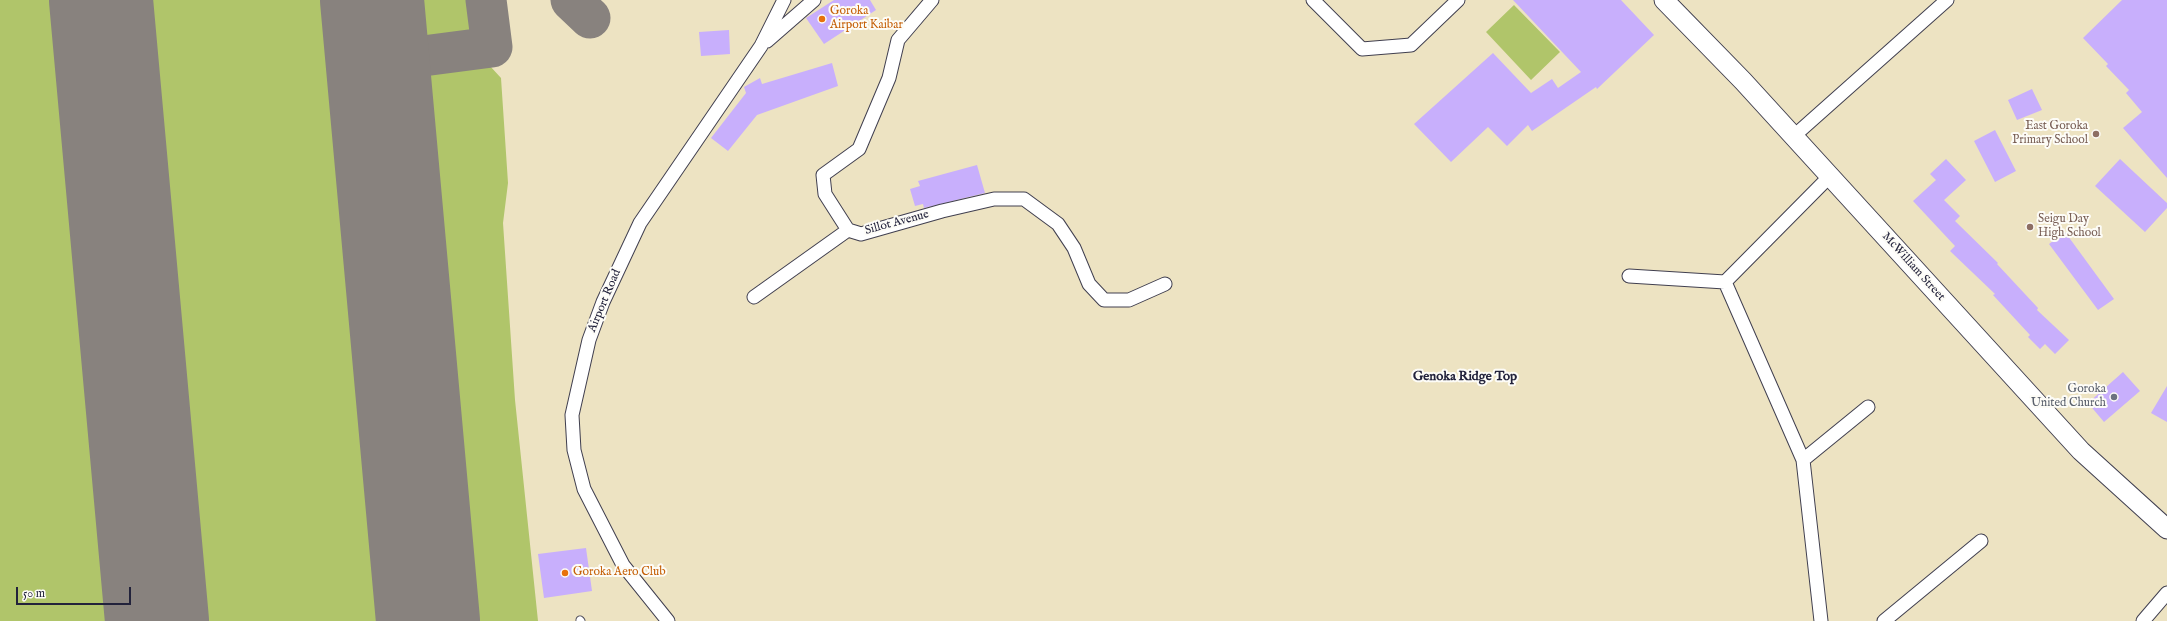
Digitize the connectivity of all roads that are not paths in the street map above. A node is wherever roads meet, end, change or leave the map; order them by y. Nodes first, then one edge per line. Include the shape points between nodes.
1 (784, 0) edge
2 (814, 0) edge
3 (932, 0) edge
4 (1313, 0) edge
5 (1458, 0) edge
6 (1664, 0) edge
7 (1947, 0) edge
8 (761, 46) junction
9 (1794, 136) junction
10 (1830, 176) junction
11 (848, 230) junction
12 (1629, 276) dead end
13 (1725, 282) junction
14 (1165, 284) dead end
15 (754, 297) dead end
16 (1868, 407) dead end
17 (1803, 460) junction
18 (2167, 530) edge
19 (1981, 541) dead end
20 (2167, 593) edge
21 (668, 621) edge
22 (1821, 621) edge
23 (1884, 621) edge
24 (2143, 621) edge

1 - 8 street, Airport Road
2 - 8 street
3 - 11 street, Sillot Avenue via 898,40 889,78 858,149 823,175 825,194
4 - 5 street via 1362,50 1410,45
6 - 9 street, McWilliam Street
7 - 9 street
8 - 21 street, Airport Road via 640,224 603,302 589,340 572,415 574,450 587,496 623,565
9 - 10 street, McWilliam Street
10 - 13 street
10 - 18 street, McWilliam Street via 2081,451
11 - 14 street, Sillot Avenue via 861,234 994,199 1024,199 1058,224 1074,248 1090,284 1104,300 1129,300
11 - 15 street
12 - 13 street
13 - 17 street
16 - 17 street
17 - 22 street
19 - 23 street
20 - 24 street

